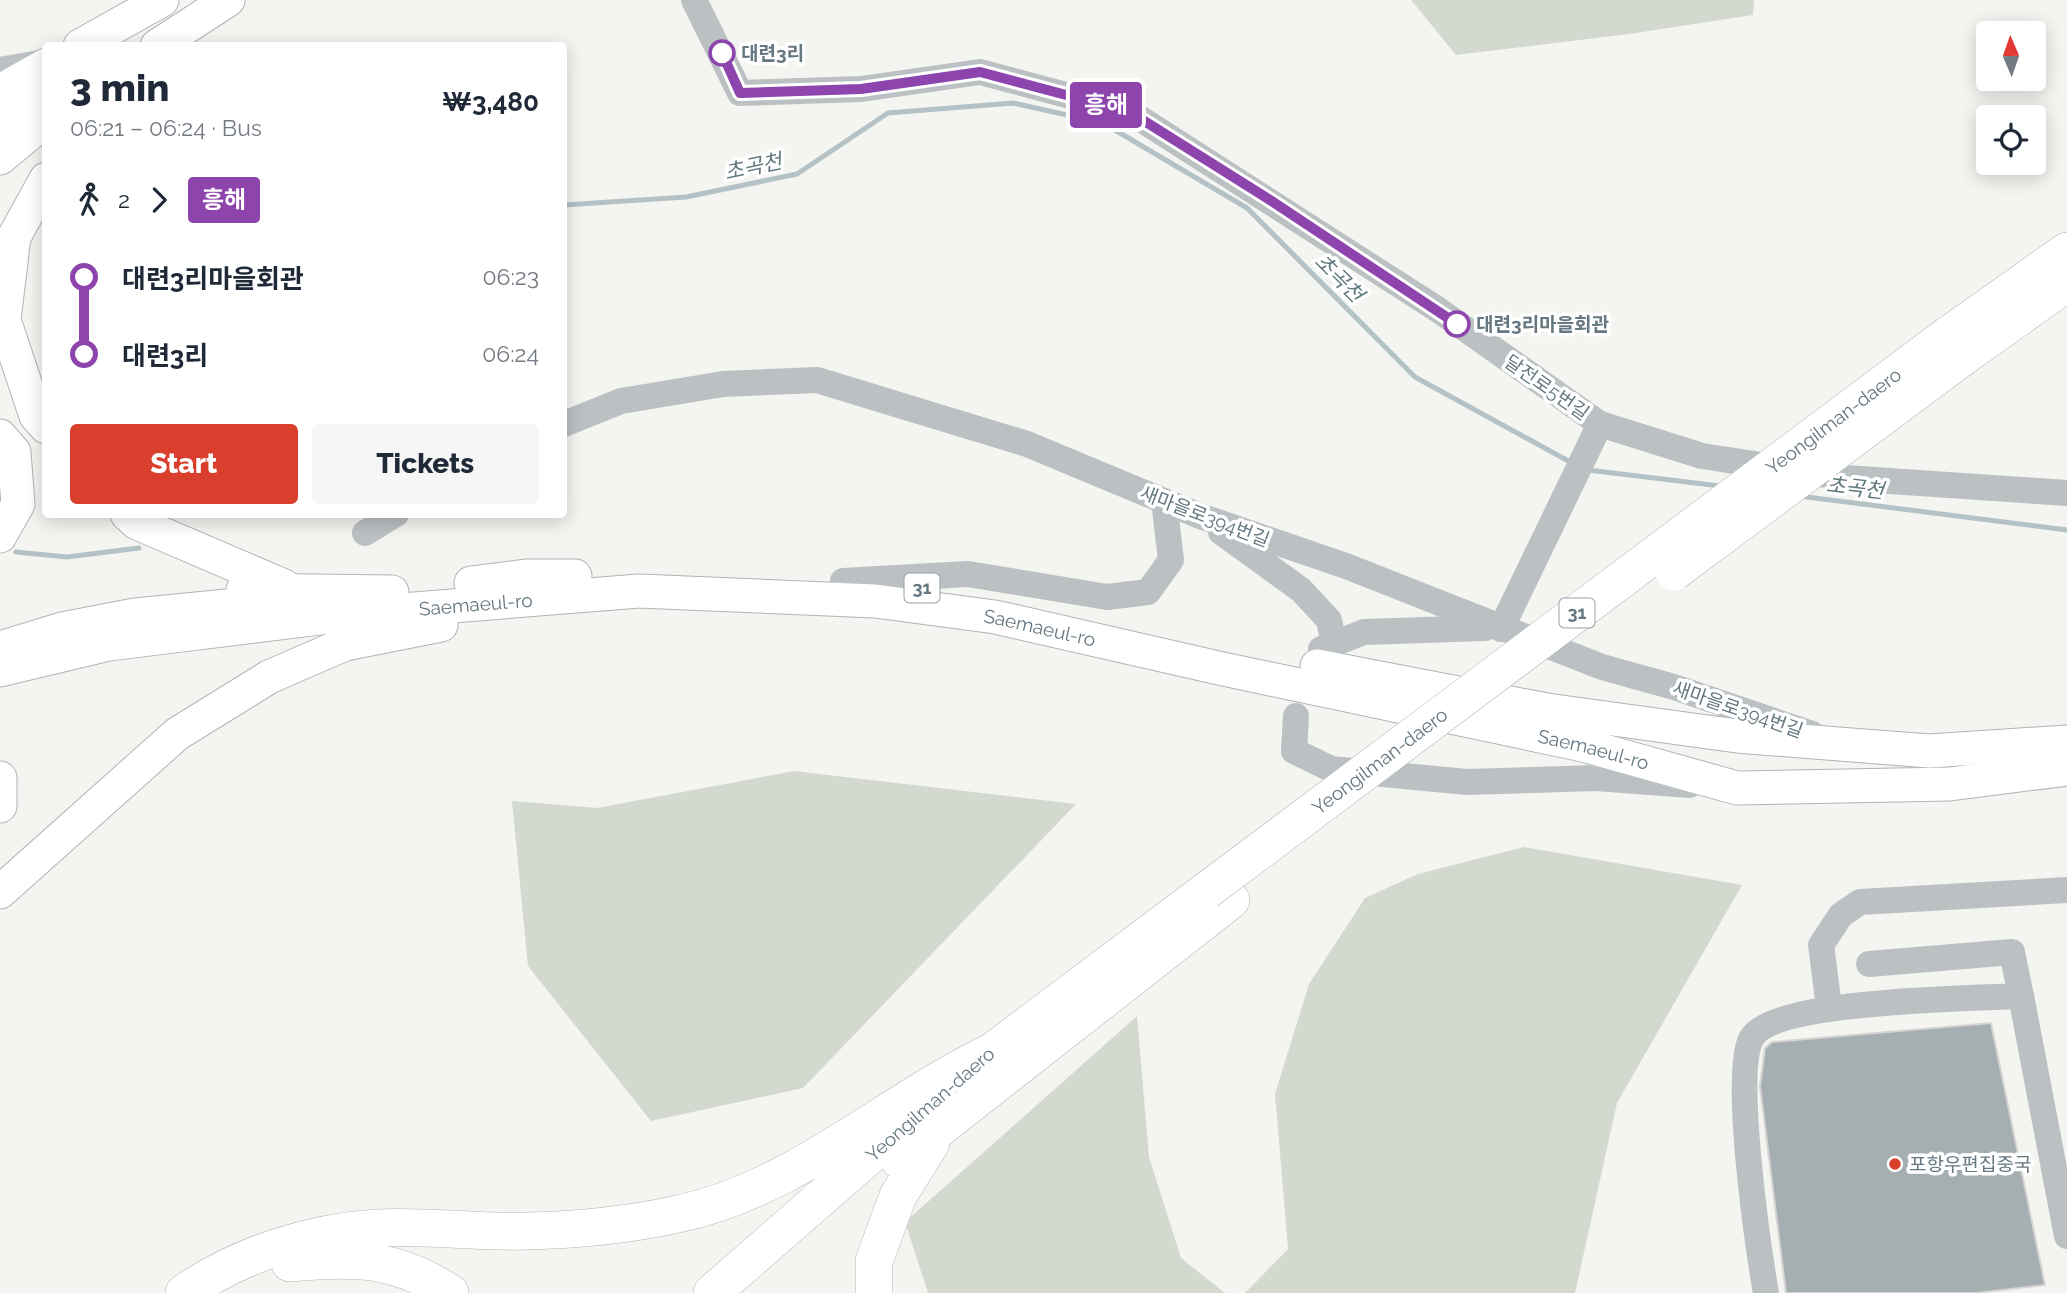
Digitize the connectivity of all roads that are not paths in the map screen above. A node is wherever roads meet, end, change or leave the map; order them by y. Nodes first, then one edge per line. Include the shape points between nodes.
1 (162, 0) edge
2 (172, 0) edge
3 (230, 0) edge
4 (694, 0) edge
5 (87, 42) edge
6 (114, 42) edge
7 (163, 42) edge
8 (174, 42) edge
9 (42, 64) edge
10 (42, 65) edge
11 (0, 70) edge
12 (0, 91) edge
13 (42, 94) edge
14 (42, 123) edge
15 (0, 124) edge
16 (0, 158) edge
17 (42, 186) edge
18 (2067, 251) edge
19 (2067, 283) edge
20 (1955, 346) junction
21 (42, 423) edge
22 (567, 423) edge
23 (1594, 435) junction
24 (0, 436) edge
25 (2067, 493) edge
26 (1164, 501) junction
27 (1200, 516) junction
28 (132, 518) edge
29 (389, 518) edge
30 (365, 533) dead end
31 (0, 536) edge
32 (843, 581) junction
33 (289, 589) junction
34 (639, 591) junction
35 (395, 592) junction
36 (1501, 629) junction
37 (0, 630) edge
38 (0, 648) edge
39 (0, 670) edge
40 (1296, 716) dead end
41 (1837, 742) junction
42 (2067, 742) edge
43 (2067, 769) edge
44 (0, 778) edge
45 (1737, 788) junction
46 (0, 806) edge
47 (2067, 890) edge
48 (0, 892) edge
49 (1219, 895) junction
50 (1869, 964) dead end
51 (2021, 996) junction
52 (1829, 1007) junction
53 (987, 1054) junction
54 (942, 1126) junction
55 (2067, 1236) edge
56 (184, 1293) edge
57 (231, 1293) edge
58 (450, 1293) edge
59 (712, 1293) edge
60 (748, 1293) edge
61 (874, 1293) edge
62 (1766, 1293) edge

1 - 5 main road
2 - 6 main road
3 - 7 main road
3 - 8 main road
4 - 23 street, 달전로5번길 via 740,93 861,89 980,72 1130,112 1437,309
9 - 11 street
10 - 12 main road
13 - 15 main road
14 - 16 main road
17 - 21 main road via 14,237 4,320
18 - 20 highway, Yeongilman-daero / 31
19 - 20 highway, Yeongilman-daero / 31
20 - 49 highway, Yeongilman-daero / 31, bridge
22 - 26 street, 새마을로394번길 via 621,401 723,384 817,380 1027,444
23 - 25 street, 달전로5번길 via 1832,476
23 - 36 street
24 - 31 main road via 14,452 18,503
26 - 27 street, 새마을로394번길
26 - 32 street via 1171,560 1148,592 1107,597 968,574
27 - 36 street, 새마을로394번길 via 1346,566
27 - 36 street via 1301,590 1329,621 1328,646 1364,632
28 - 33 main road
29 - 30 street
32 - 35 main road, Saemaeul-ro / 31 via 526,576
32 - 41 main road, Saemaeul-ro / 31 via 946,591 1547,710 1737,736
33 - 35 main road
33 - 37 main road via 146,592
34 - 39 main road, Saemaeul-ro / 31 via 326,617 108,644
34 - 45 main road, Saemaeul-ro / 31 via 875,601 995,617 1583,745
34 - 48 main road via 345,644 269,677 177,734
35 - 38 main road, Saemaeul-ro / 31 via 135,615 62,629
36 - 41 street, 새마을로394번길 via 1602,667
40 - 45 street via 1294,751 1331,769 1467,782 1596,778
41 - 42 main road, Saemaeul-ro / 31 via 1929,751
43 - 45 main road, Saemaeul-ro / 31 via 1950,784
44 - 46 main road
47 - 52 street via 1860,902 1841,915 1821,945
49 - 53 highway, Yeongilman-daero / 31
49 - 54 highway, Yeongilman-daero / 31
50 - 51 street via 2012,952
51 - 52 street
51 - 55 street
52 - 62 street via 1774,1021 1752,1037 1744,1065 1755,1228
53 - 56 highway via 939,1077 809,1163 758,1190 681,1214 617,1226 524,1232 379,1228 335,1233 240,1262
53 - 59 highway, Yeongilman-daero / 31
54 - 60 highway, Yeongilman-daero / 31
54 - 61 highway via 898,1196 874,1261
57 - 58 highway via 240,1283 284,1263 337,1258 419,1273

